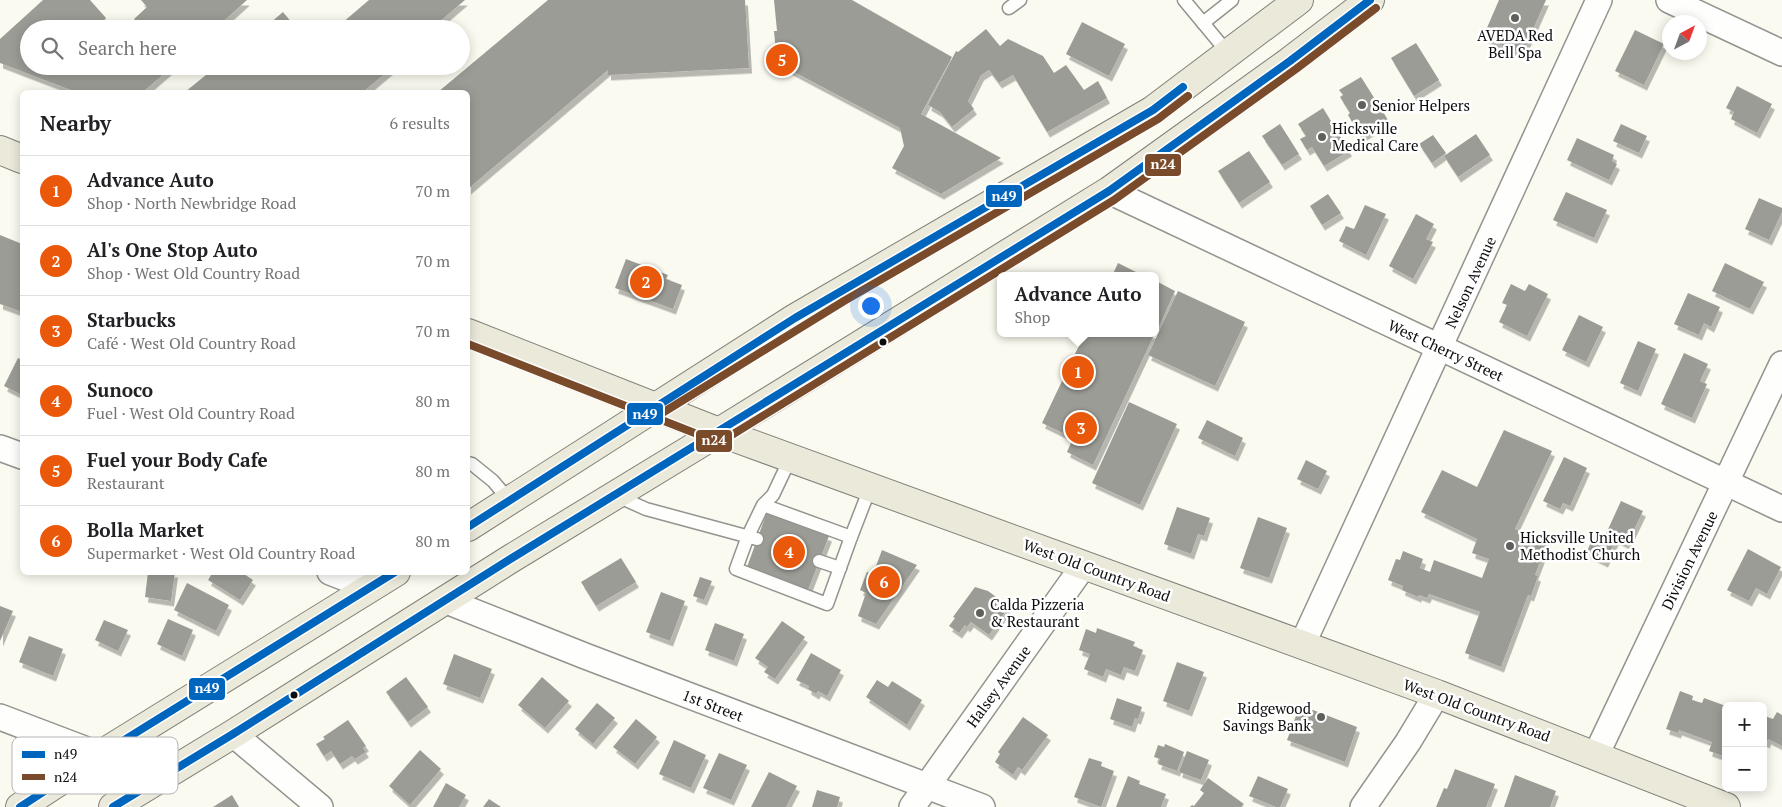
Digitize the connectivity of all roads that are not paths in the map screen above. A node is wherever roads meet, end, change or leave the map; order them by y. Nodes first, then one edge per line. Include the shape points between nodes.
1 (1020, 0) edge
2 (1184, 0) edge
3 (1232, 0) edge
4 (1370, 0) edge
5 (1599, 0) edge
6 (1669, 0) edge
7 (1293, 2) edge
8 (1009, 8) dead end
9 (1203, 23) junction
10 (1782, 52) edge
11 (1228, 53) junction
12 (1105, 137) junction
13 (0, 150) edge
14 (20, 158) edge
15 (1138, 170) junction
16 (1109, 191) junction
17 (470, 334) edge
18 (1439, 347) junction
19 (1782, 364) edge
20 (654, 407) junction
21 (719, 432) junction
22 (0, 448) edge
23 (20, 455) edge
24 (790, 458) junction
25 (470, 464) edge
26 (1726, 482) junction
27 (870, 488) junction
28 (615, 495) junction
29 (509, 500) junction
30 (763, 505) junction
31 (1782, 509) edge
32 (470, 526) edge
33 (851, 537) junction
34 (753, 538) junction
35 (819, 561) dead end
36 (1084, 565) junction
37 (840, 568) junction
38 (338, 575) edge
39 (391, 575) edge
40 (371, 588) junction
41 (444, 600) junction
42 (1302, 645) junction
43 (1437, 694) junction
44 (0, 717) edge
45 (233, 734) junction
46 (53, 737) edge
47 (129, 737) edge
48 (1596, 755) junction
49 (178, 767) edge
50 (927, 785) junction
51 (40, 794) edge
52 (134, 794) edge
53 (20, 807) edge
54 (113, 807) edge
55 (320, 807) edge
56 (912, 807) edge
57 (982, 807) edge
58 (1363, 807) edge
59 (1726, 807) edge

1 - 8 lane
2 - 9 lane
3 - 9 lane
4 - 15 main road
5 - 18 street, Nelson Avenue
6 - 10 street
7 - 11 main road
9 - 11 lane
11 - 12 main road via 1153,110
12 - 15 main road
12 - 20 main road via 839,292
13 - 14 main road
15 - 16 main road
16 - 18 street, West Cherry Street
16 - 21 main road
17 - 20 main road, West Old Country Road
18 - 26 street, West Cherry Street
18 - 42 street, Nelson Avenue
19 - 26 street, Division Avenue
20 - 21 main road, West Old Country Road
20 - 29 main road
21 - 24 main road, West Old Country Road
21 - 28 main road
22 - 23 street
24 - 27 main road, West Old Country Road
24 - 30 lane via 773,495
25 - 29 lane
26 - 31 street, West Cherry Street
26 - 48 street, Division Avenue
27 - 33 lane
27 - 36 main road, West Old Country Road
28 - 34 lane via 646,509
28 - 41 main road
29 - 32 main road
30 - 33 lane
30 - 34 lane
33 - 37 lane
34 - 37 lane via 736,569 826,604
35 - 37 lane
36 - 42 main road, West Old Country Road
36 - 50 street, Halsey Avenue
38 - 40 street
39 - 40 main road
40 - 47 main road
41 - 45 main road
41 - 50 street, 1st Street
42 - 43 main road, West Old Country Road
43 - 48 main road, West Old Country Road
43 - 58 street
44 - 46 street
45 - 49 main road
45 - 55 street
48 - 59 main road, West Old Country Road
50 - 56 street, Halsey Avenue
50 - 57 street, 1st Street
51 - 53 main road
52 - 54 main road

